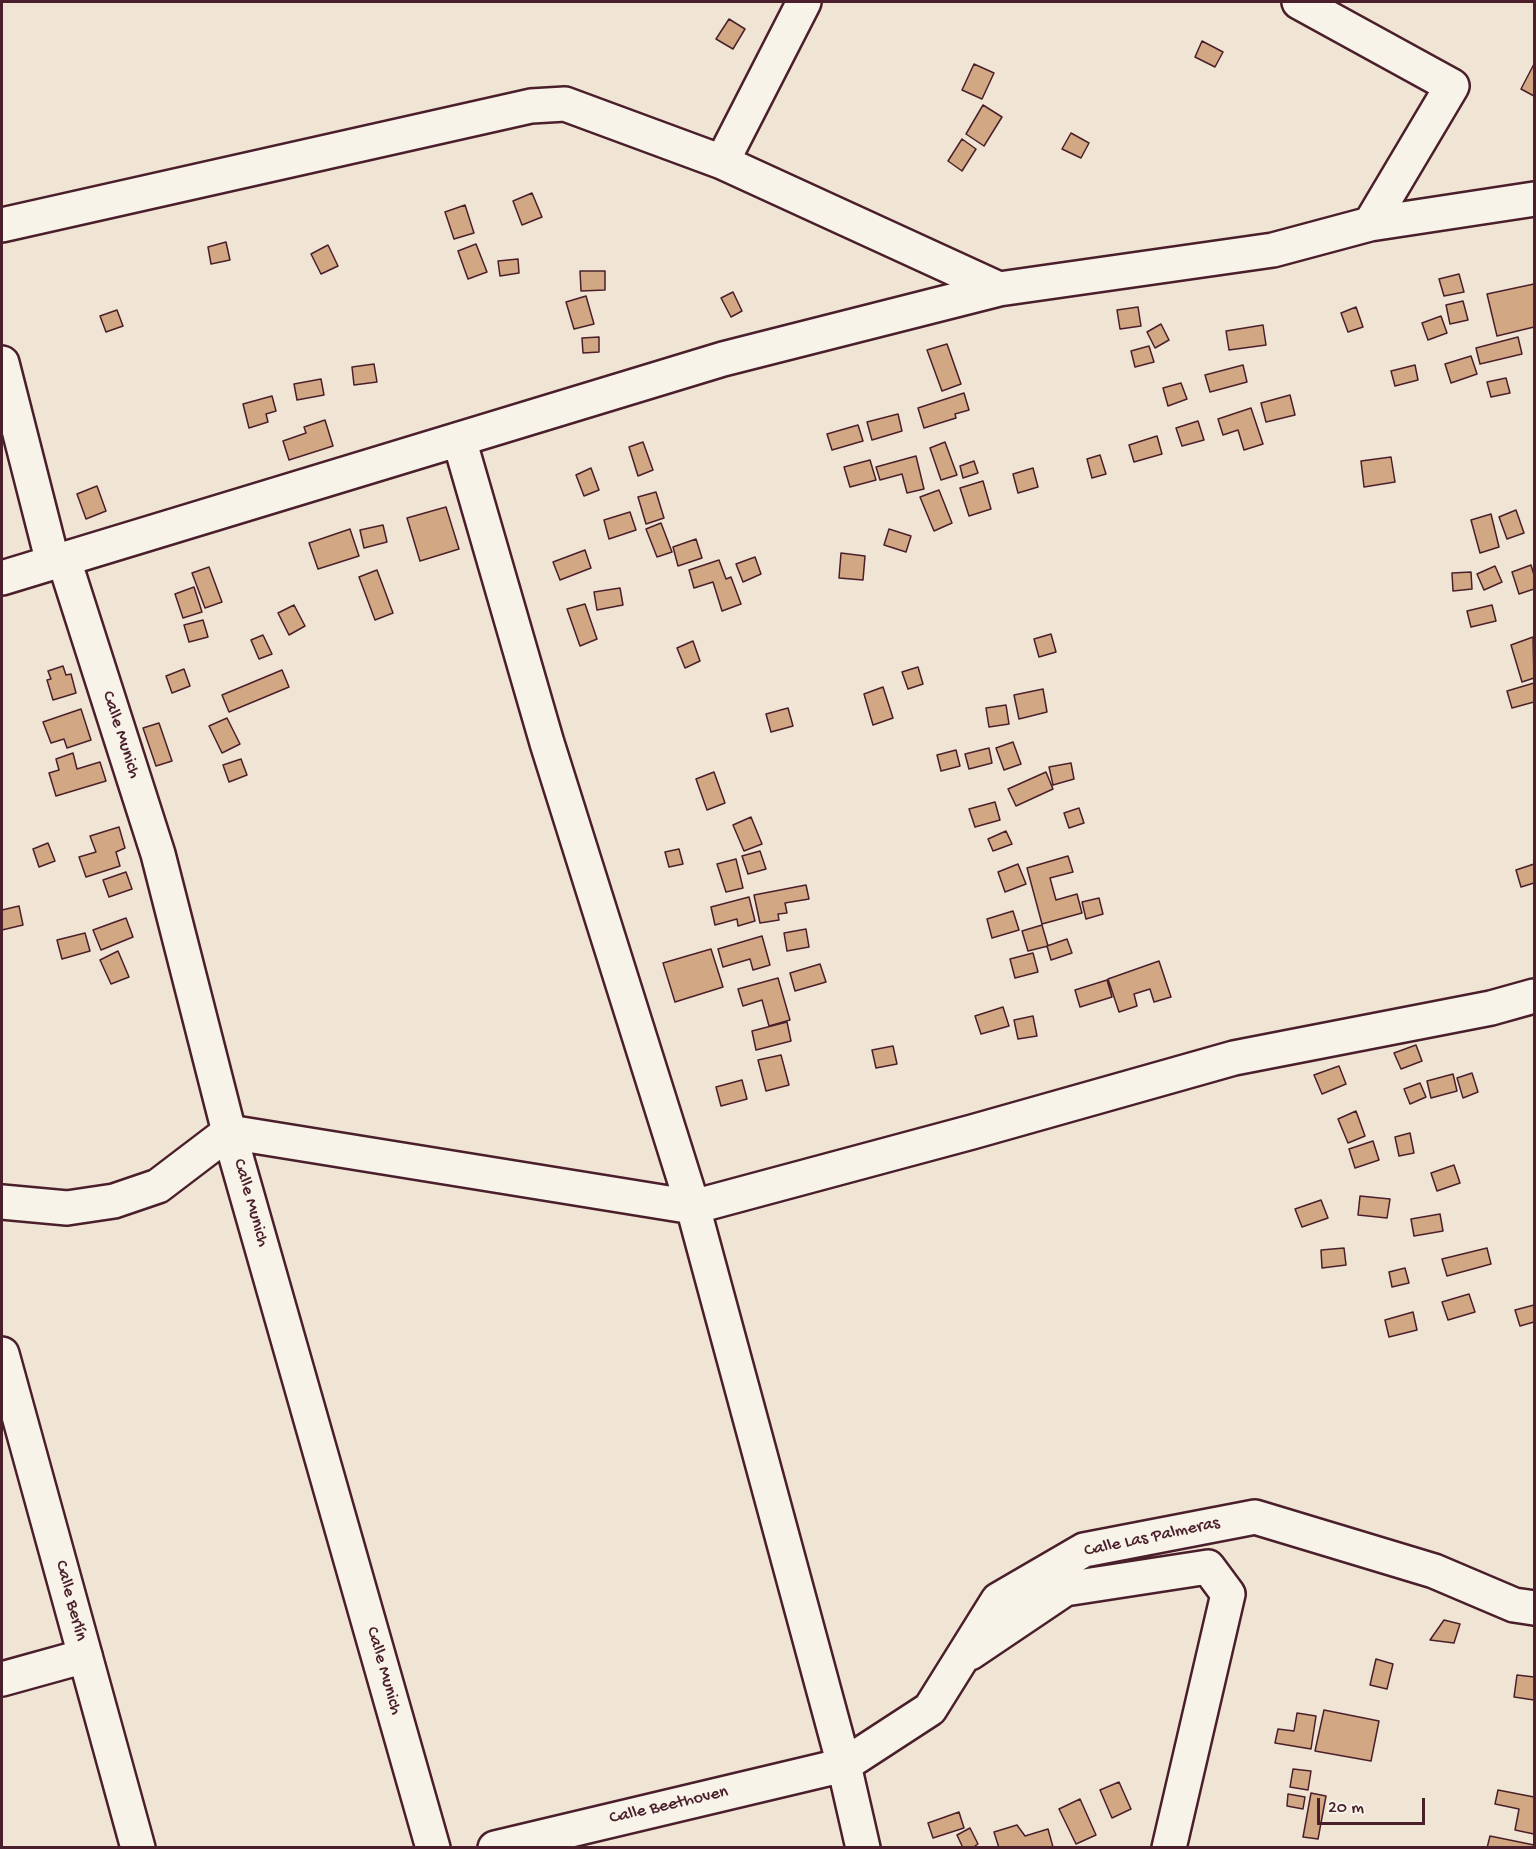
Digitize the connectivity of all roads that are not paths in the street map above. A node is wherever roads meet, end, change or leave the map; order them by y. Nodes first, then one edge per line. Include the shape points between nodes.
1 (804, 2) edge
2 (1299, 2) edge
3 (722, 162) junction
4 (1534, 199) edge
5 (1370, 224) junction
6 (2, 225) edge
7 (999, 289) junction
8 (2, 363) edge
9 (459, 439) junction
10 (58, 562) junction
11 (2, 578) edge
12 (1534, 996) edge
13 (229, 1132) junction
14 (2, 1202) edge
15 (693, 1206) junction
16 (2, 1354) edge
17 (9, 1411) edge
18 (1534, 1608) edge
19 (85, 1656) junction
20 (960, 1660) junction
21 (2, 1679) edge
22 (844, 1766) junction
23 (138, 1848) edge
24 (433, 1848) edge
25 (495, 1848) edge
26 (863, 1848) edge
27 (1169, 1848) edge

1 - 3 street
2 - 5 street via 1452,86
3 - 6 street via 565,104 531,106
3 - 7 street
4 - 5 street
5 - 7 street via 1274,250
7 - 9 street via 723,359
8 - 10 street, Calle Munich
9 - 10 street
9 - 15 street via 547,743
10 - 11 street
10 - 13 street, Calle Munich via 158,854
12 - 15 street via 1491,1008 1233,1058
13 - 14 street via 158,1186 114,1201 67,1208
13 - 15 street
13 - 24 street, Calle Munich
15 - 22 street
16 - 17 street, Calle Berlín
17 - 19 street, Calle Berlín
18 - 20 street, Calle Las Palmeras via 1514,1605 1434,1571 1255,1517 1084,1550 998,1599
19 - 21 street
19 - 23 street, Calle Berlín
20 - 22 street, Calle Las Palmeras via 930,1709
20 - 27 street via 1065,1588 1208,1567 1228,1593
22 - 25 street, Calle Beethoven
22 - 26 street

